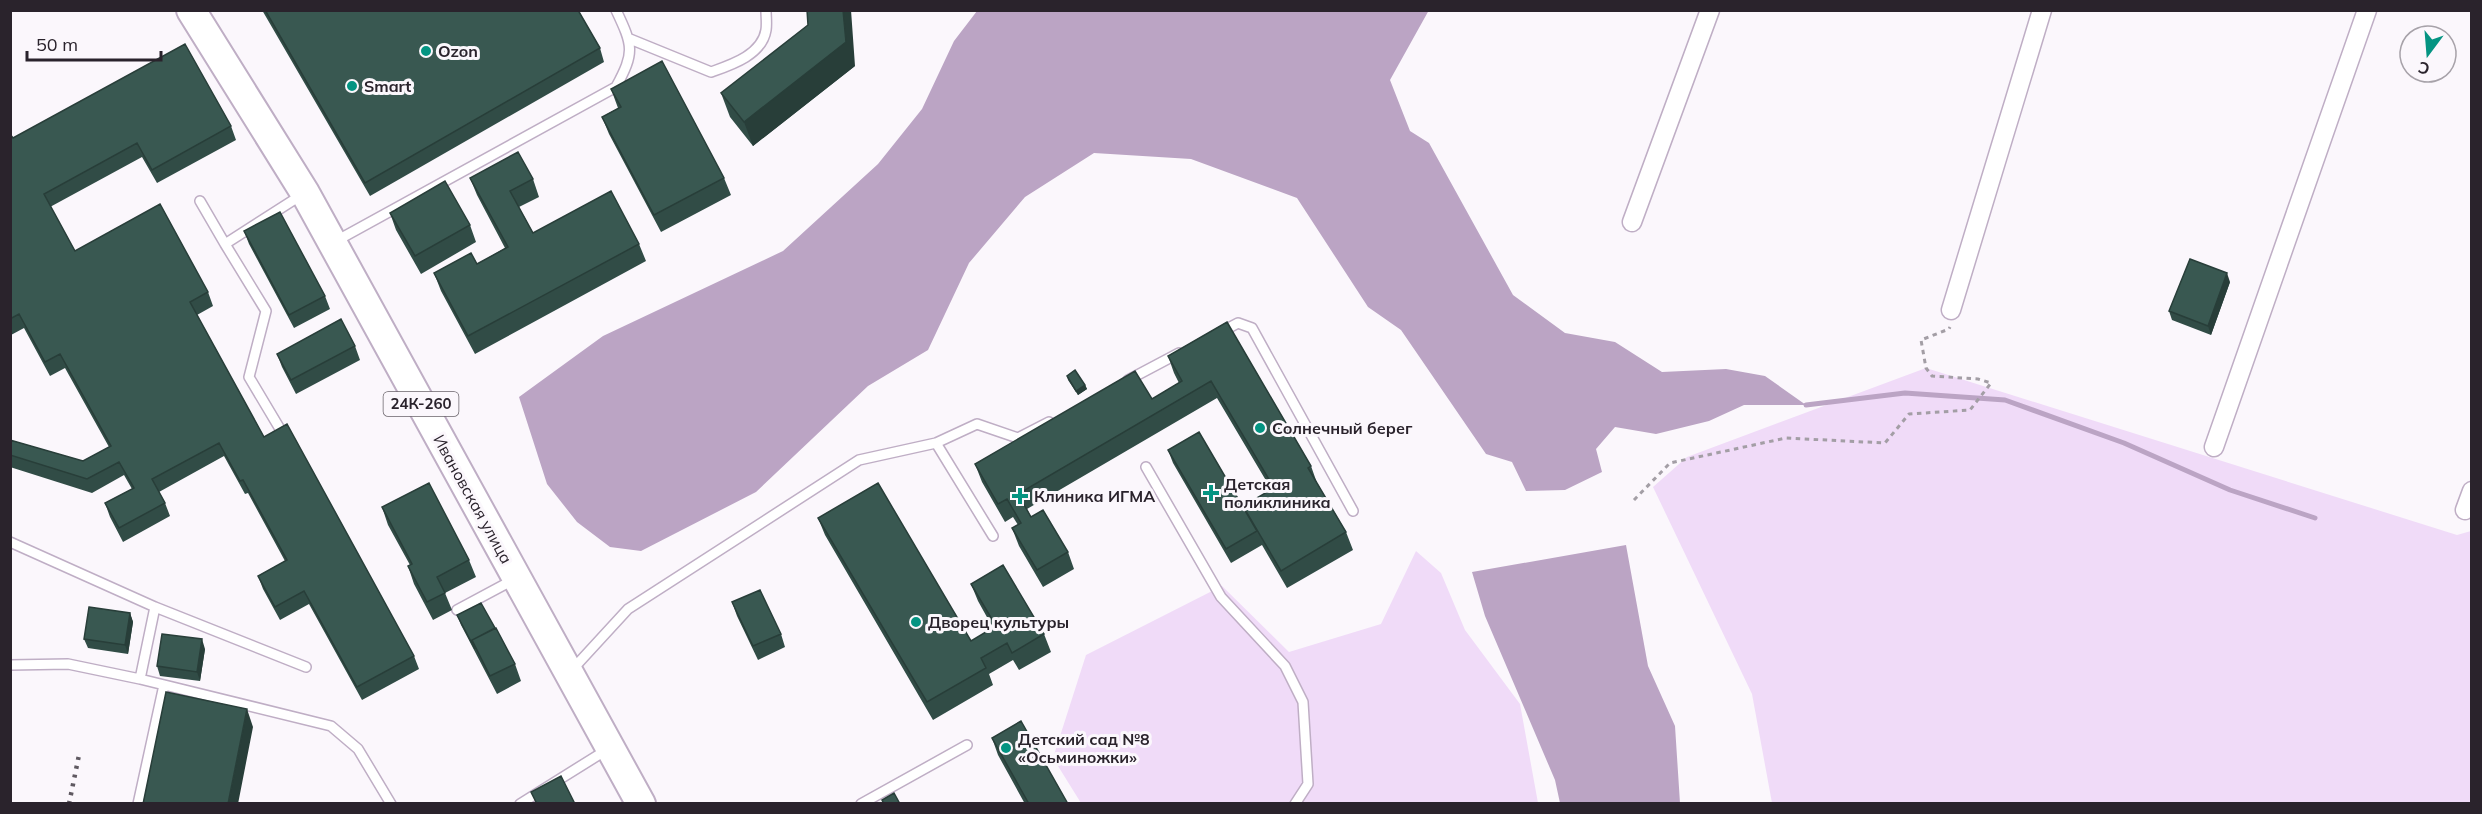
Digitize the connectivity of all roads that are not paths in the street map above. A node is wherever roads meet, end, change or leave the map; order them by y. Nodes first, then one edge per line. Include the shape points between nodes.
1 (191, 10) edge
2 (616, 10) edge
3 (766, 10) edge
4 (1710, 10) edge
5 (2042, 10) edge
6 (2367, 10) edge
7 (630, 39) junction
8 (305, 193) junction
9 (200, 201) dead end
10 (1632, 222) dead end
11 (333, 243) junction
12 (225, 244) junction
13 (1951, 310) road end
14 (1217, 334) edge
15 (1185, 350) edge
16 (1123, 383) edge
17 (1060, 416) edge
18 (280, 429) edge
19 (936, 442) junction
20 (2214, 447) dead end
21 (1146, 467) dead end
22 (2472, 491) edge
23 (2465, 510) dead end
24 (1353, 511) dead end
25 (993, 536) dead end
26 (10, 542) edge
27 (517, 578) junction
28 (155, 607) junction
29 (457, 610) dead end
30 (10, 665) edge
31 (306, 667) dead end
32 (569, 673) junction
33 (140, 679) junction
34 (164, 685) junction
35 (967, 745) dead end
36 (610, 748) junction
37 (138, 804) edge
38 (392, 804) edge
39 (520, 804) edge
40 (641, 804) edge
41 (861, 804) edge
42 (1295, 804) edge

1 - 8 main road, Ивановская улица / 24К-260
2 - 7 lane
3 - 7 lane via 766,32 757,46 741,62 711,72
4 - 10 street
5 - 13 street
6 - 20 street
7 - 11 lane via 629,63 616,87
8 - 11 main road, Ивановская улица / 24К-260
8 - 12 lane
9 - 12 lane
11 - 27 main road, Ивановская улица / 24К-260
12 - 18 lane via 266,311 249,377
14 - 24 lane via 1238,323 1252,328
15 - 16 lane
17 - 19 lane via 1018,438 977,424
19 - 25 lane
19 - 32 lane via 859,460 628,609
21 - 42 lane via 1221,597 1286,666 1303,702 1308,784
22 - 23 street
26 - 28 lane
27 - 29 lane
27 - 32 main road, Ивановская улица / 24К-260
28 - 31 lane
28 - 33 lane
30 - 33 lane via 68,664
32 - 36 main road, Ивановская улица / 24К-260
33 - 34 lane
34 - 37 lane
34 - 38 lane via 331,726 358,749
35 - 41 lane
36 - 39 lane
36 - 40 main road, Ивановская улица / 24К-260

